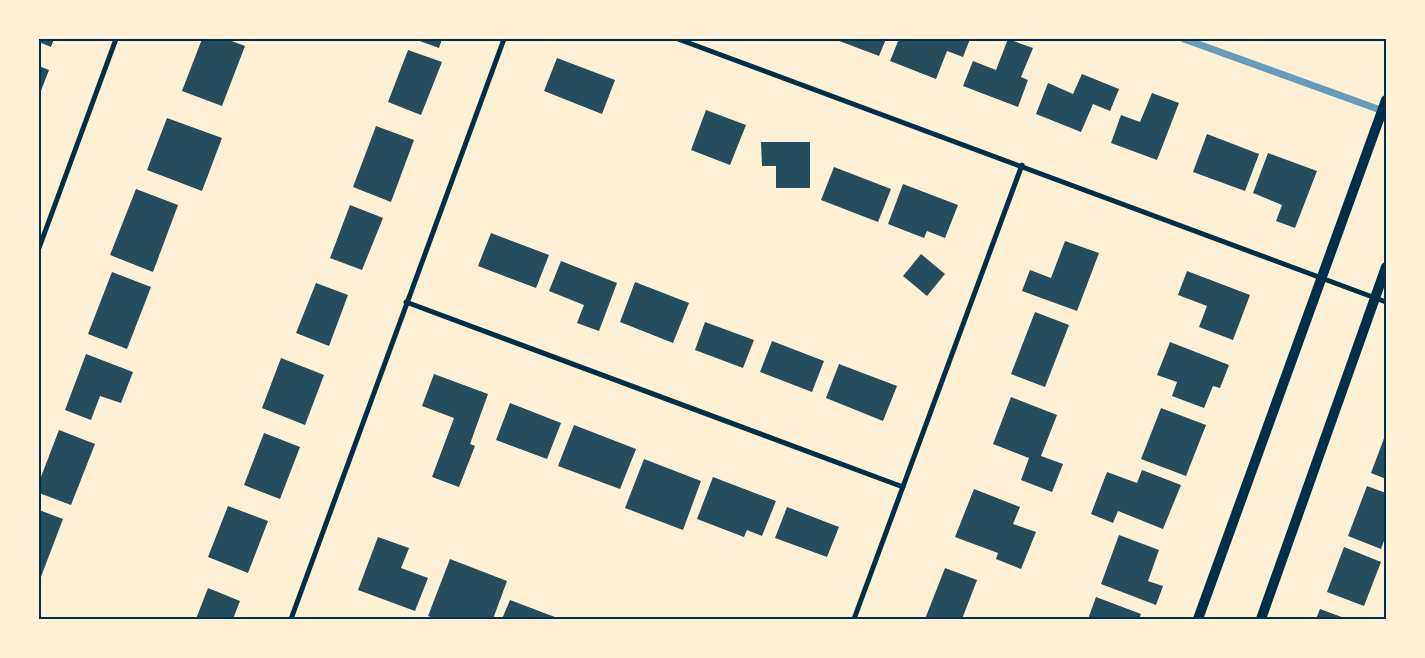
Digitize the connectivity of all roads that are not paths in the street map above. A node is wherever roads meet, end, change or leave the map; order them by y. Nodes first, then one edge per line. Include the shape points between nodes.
1 (116, 39) edge
2 (504, 39) edge
3 (678, 39) edge
4 (1386, 100) edge
5 (1022, 165) junction
6 (39, 248) edge
7 (1386, 267) edge
8 (1323, 278) junction
9 (1375, 298) junction
10 (406, 302) junction
11 (1386, 302) edge
12 (903, 487) junction
13 (291, 619) edge
14 (854, 619) edge
15 (1198, 619) edge
16 (1261, 619) edge

1 - 6 street
2 - 10 street
3 - 5 street
4 - 8 main road
5 - 8 street
5 - 12 street
7 - 9 main road
8 - 9 street
8 - 15 main road
9 - 11 street
9 - 16 main road
10 - 12 street
10 - 13 street
12 - 14 street

